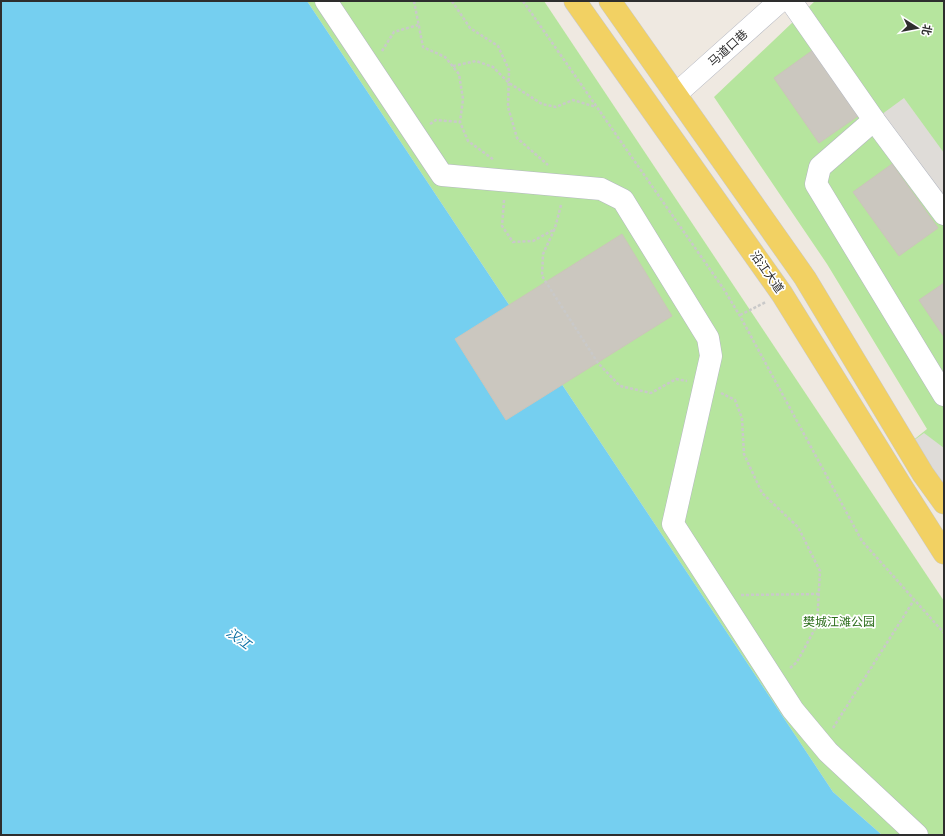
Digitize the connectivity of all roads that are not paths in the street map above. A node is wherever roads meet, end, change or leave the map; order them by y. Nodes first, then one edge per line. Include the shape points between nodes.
1 (326, 1) edge
2 (575, 1) edge
3 (610, 1) edge
4 (780, 1) edge
5 (791, 1) edge
6 (676, 94) junction
7 (874, 120) junction
8 (944, 214) edge
9 (944, 395) edge
10 (944, 503) edge
11 (944, 553) edge
12 (917, 835) edge

1 - 12 street via 442,175 601,189 623,200 708,338 711,356 673,524 794,710 828,752
2 - 11 main road, 沿江大道 via 782,294
3 - 6 main road
4 - 6 street, 马道口巷
5 - 7 street
6 - 10 main road via 805,278 923,474
7 - 8 street
7 - 9 street via 820,167 816,184

